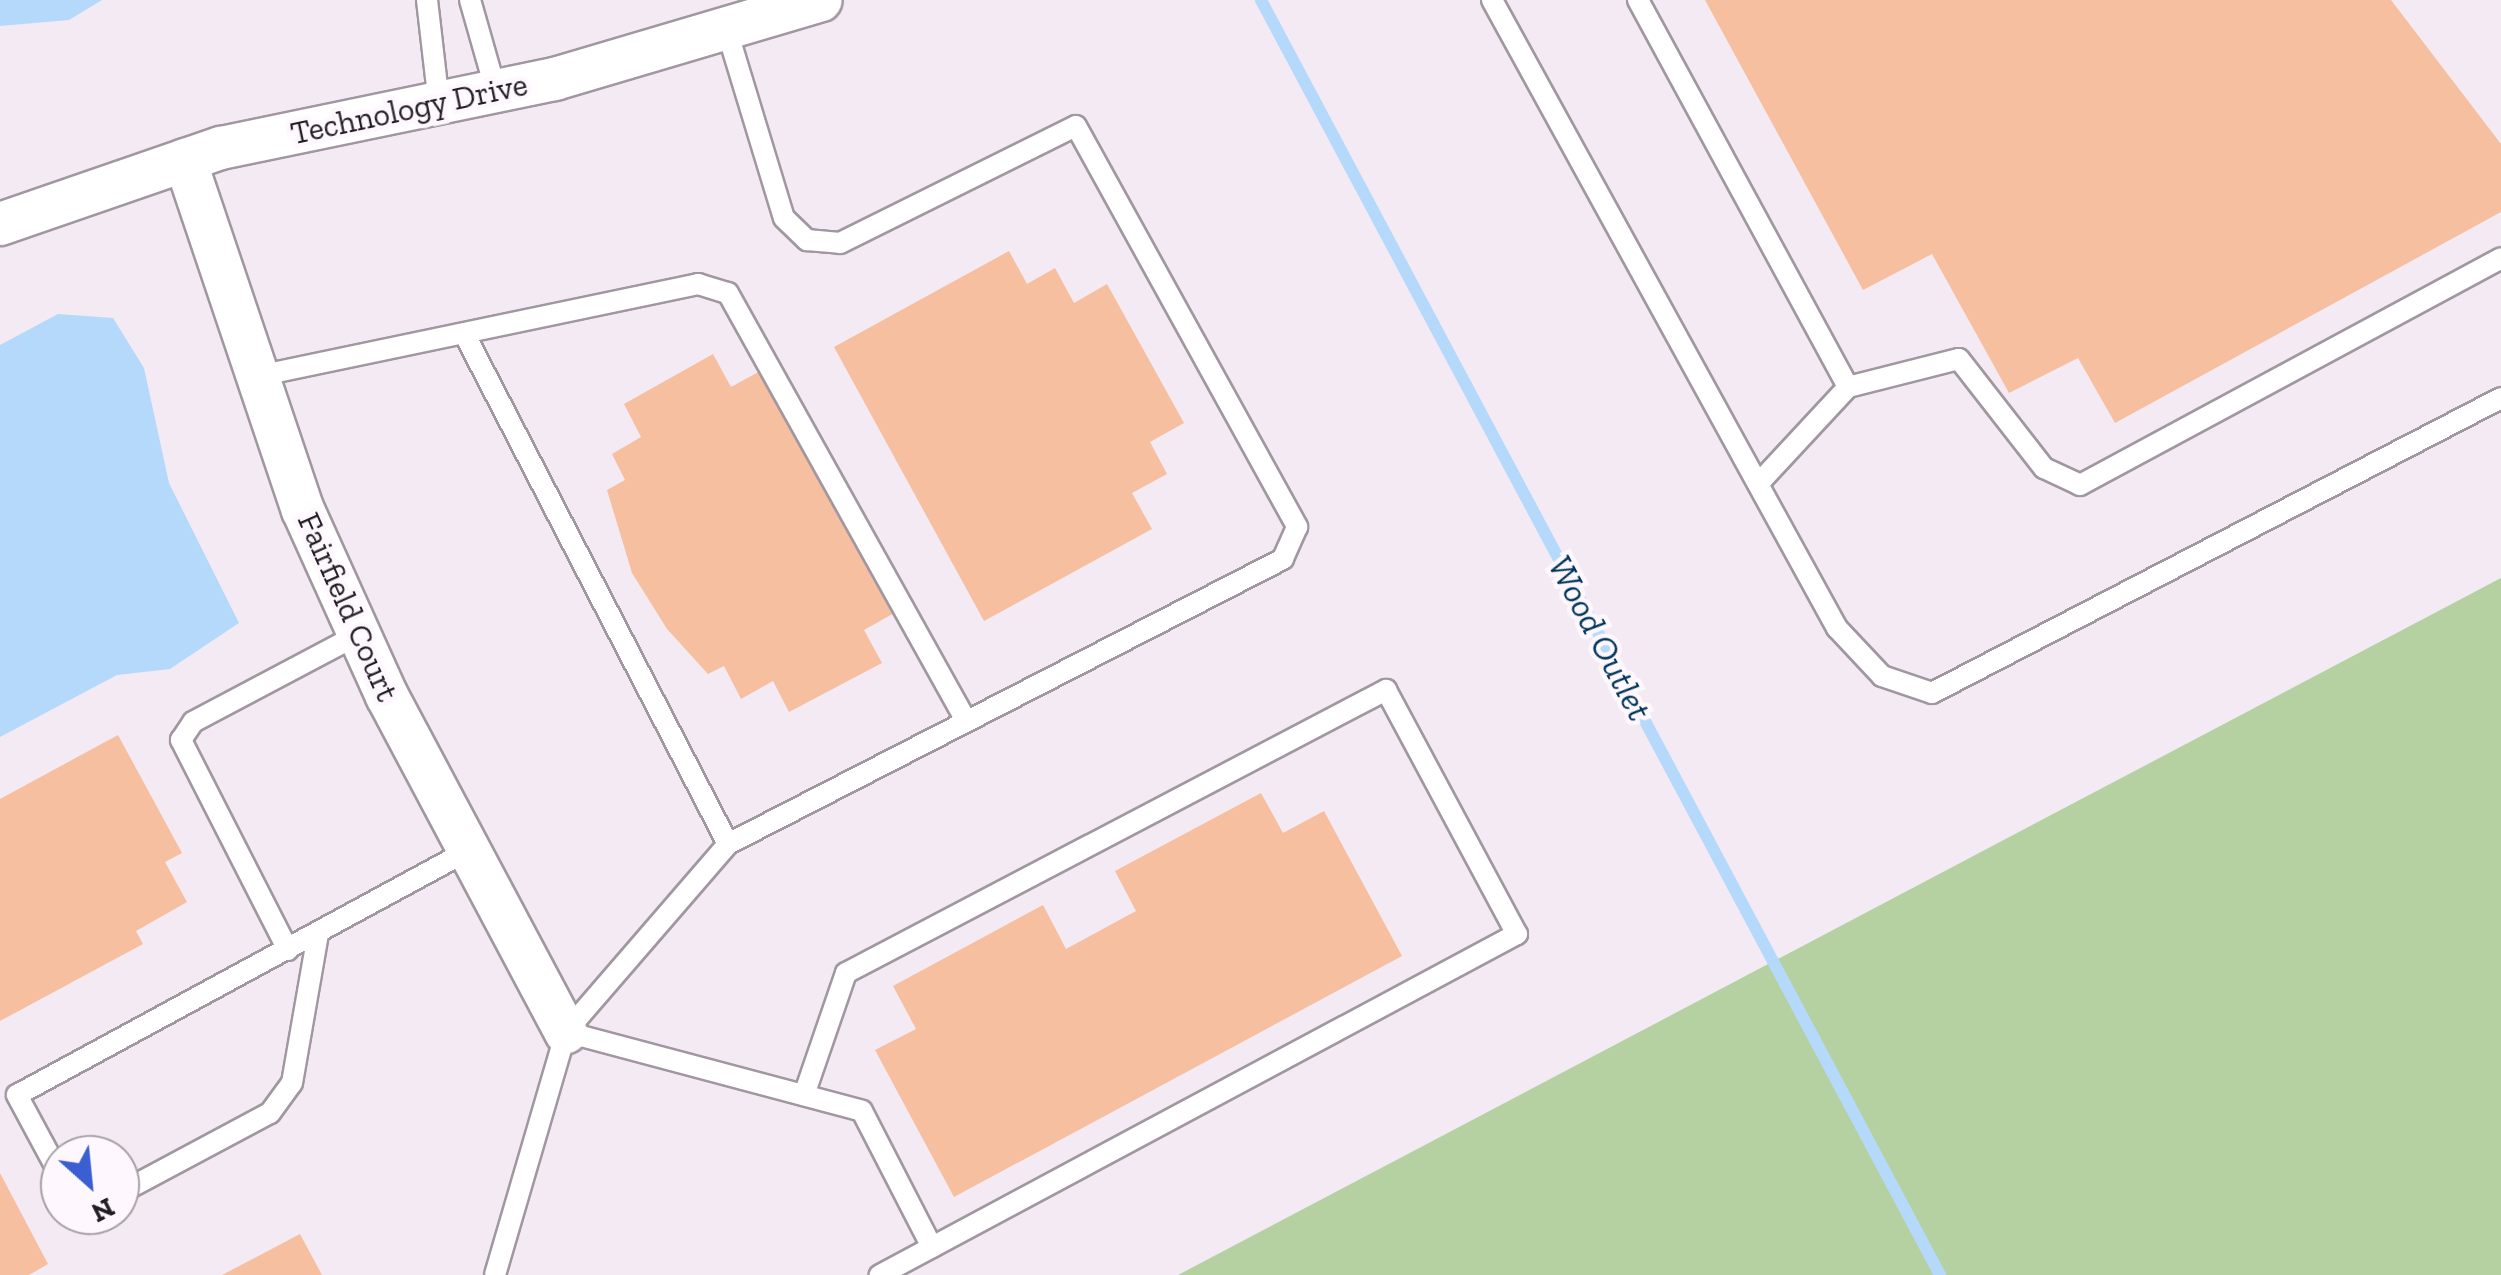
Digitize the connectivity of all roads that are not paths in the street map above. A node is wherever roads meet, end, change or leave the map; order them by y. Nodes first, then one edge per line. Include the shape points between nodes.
1 (427, 0) edge
2 (470, 0) edge
3 (821, 0) edge
4 (1492, 0) edge
5 (1638, 0) edge
6 (728, 34) junction
7 (496, 91) junction
8 (439, 102) junction
9 (185, 160) junction
10 (0, 224) edge
11 (2501, 258) edge
12 (467, 339) junction
13 (258, 376) junction
14 (1848, 386) junction
15 (2501, 398) edge
16 (1758, 484) junction
17 (359, 634) junction
18 (966, 721) junction
19 (728, 844) junction
20 (469, 850) junction
21 (318, 934) junction
22 (288, 950) junction
23 (566, 1032) junction
24 (804, 1095) junction
25 (40, 1138) edge
26 (140, 1182) edge
27 (932, 1247) junction
28 (496, 1275) edge
29 (880, 1275) edge

1 - 8 lane
2 - 7 lane
3 - 6 street, Technology Drive
4 - 16 lane
5 - 14 lane
6 - 7 street, Technology Drive
6 - 18 lane via 784,218 807,240 840,243 1076,126 1296,527 1283,560
7 - 8 street, Technology Drive
8 - 9 street, Technology Drive
9 - 10 street, Technology Drive
9 - 13 street, Fairfield Court
11 - 14 lane via 2080,485 2044,468 1959,359
12 - 13 lane
12 - 18 lane via 698,284 728,293
12 - 19 lane
13 - 17 street, Fairfield Court
14 - 16 lane
15 - 16 lane via 1932,693 1882,676 1837,628
17 - 20 street, Fairfield Court
17 - 22 lane via 193,722 181,740
18 - 19 lane
19 - 23 lane
20 - 21 lane
20 - 23 street, Fairfield Court
21 - 22 lane
21 - 26 lane via 292,1083 270,1113
22 - 25 lane via 17,1095
23 - 24 lane
23 - 28 lane
24 - 27 lane via 862,1111
24 - 27 lane via 846,973 1386,690 1517,934
27 - 29 lane

